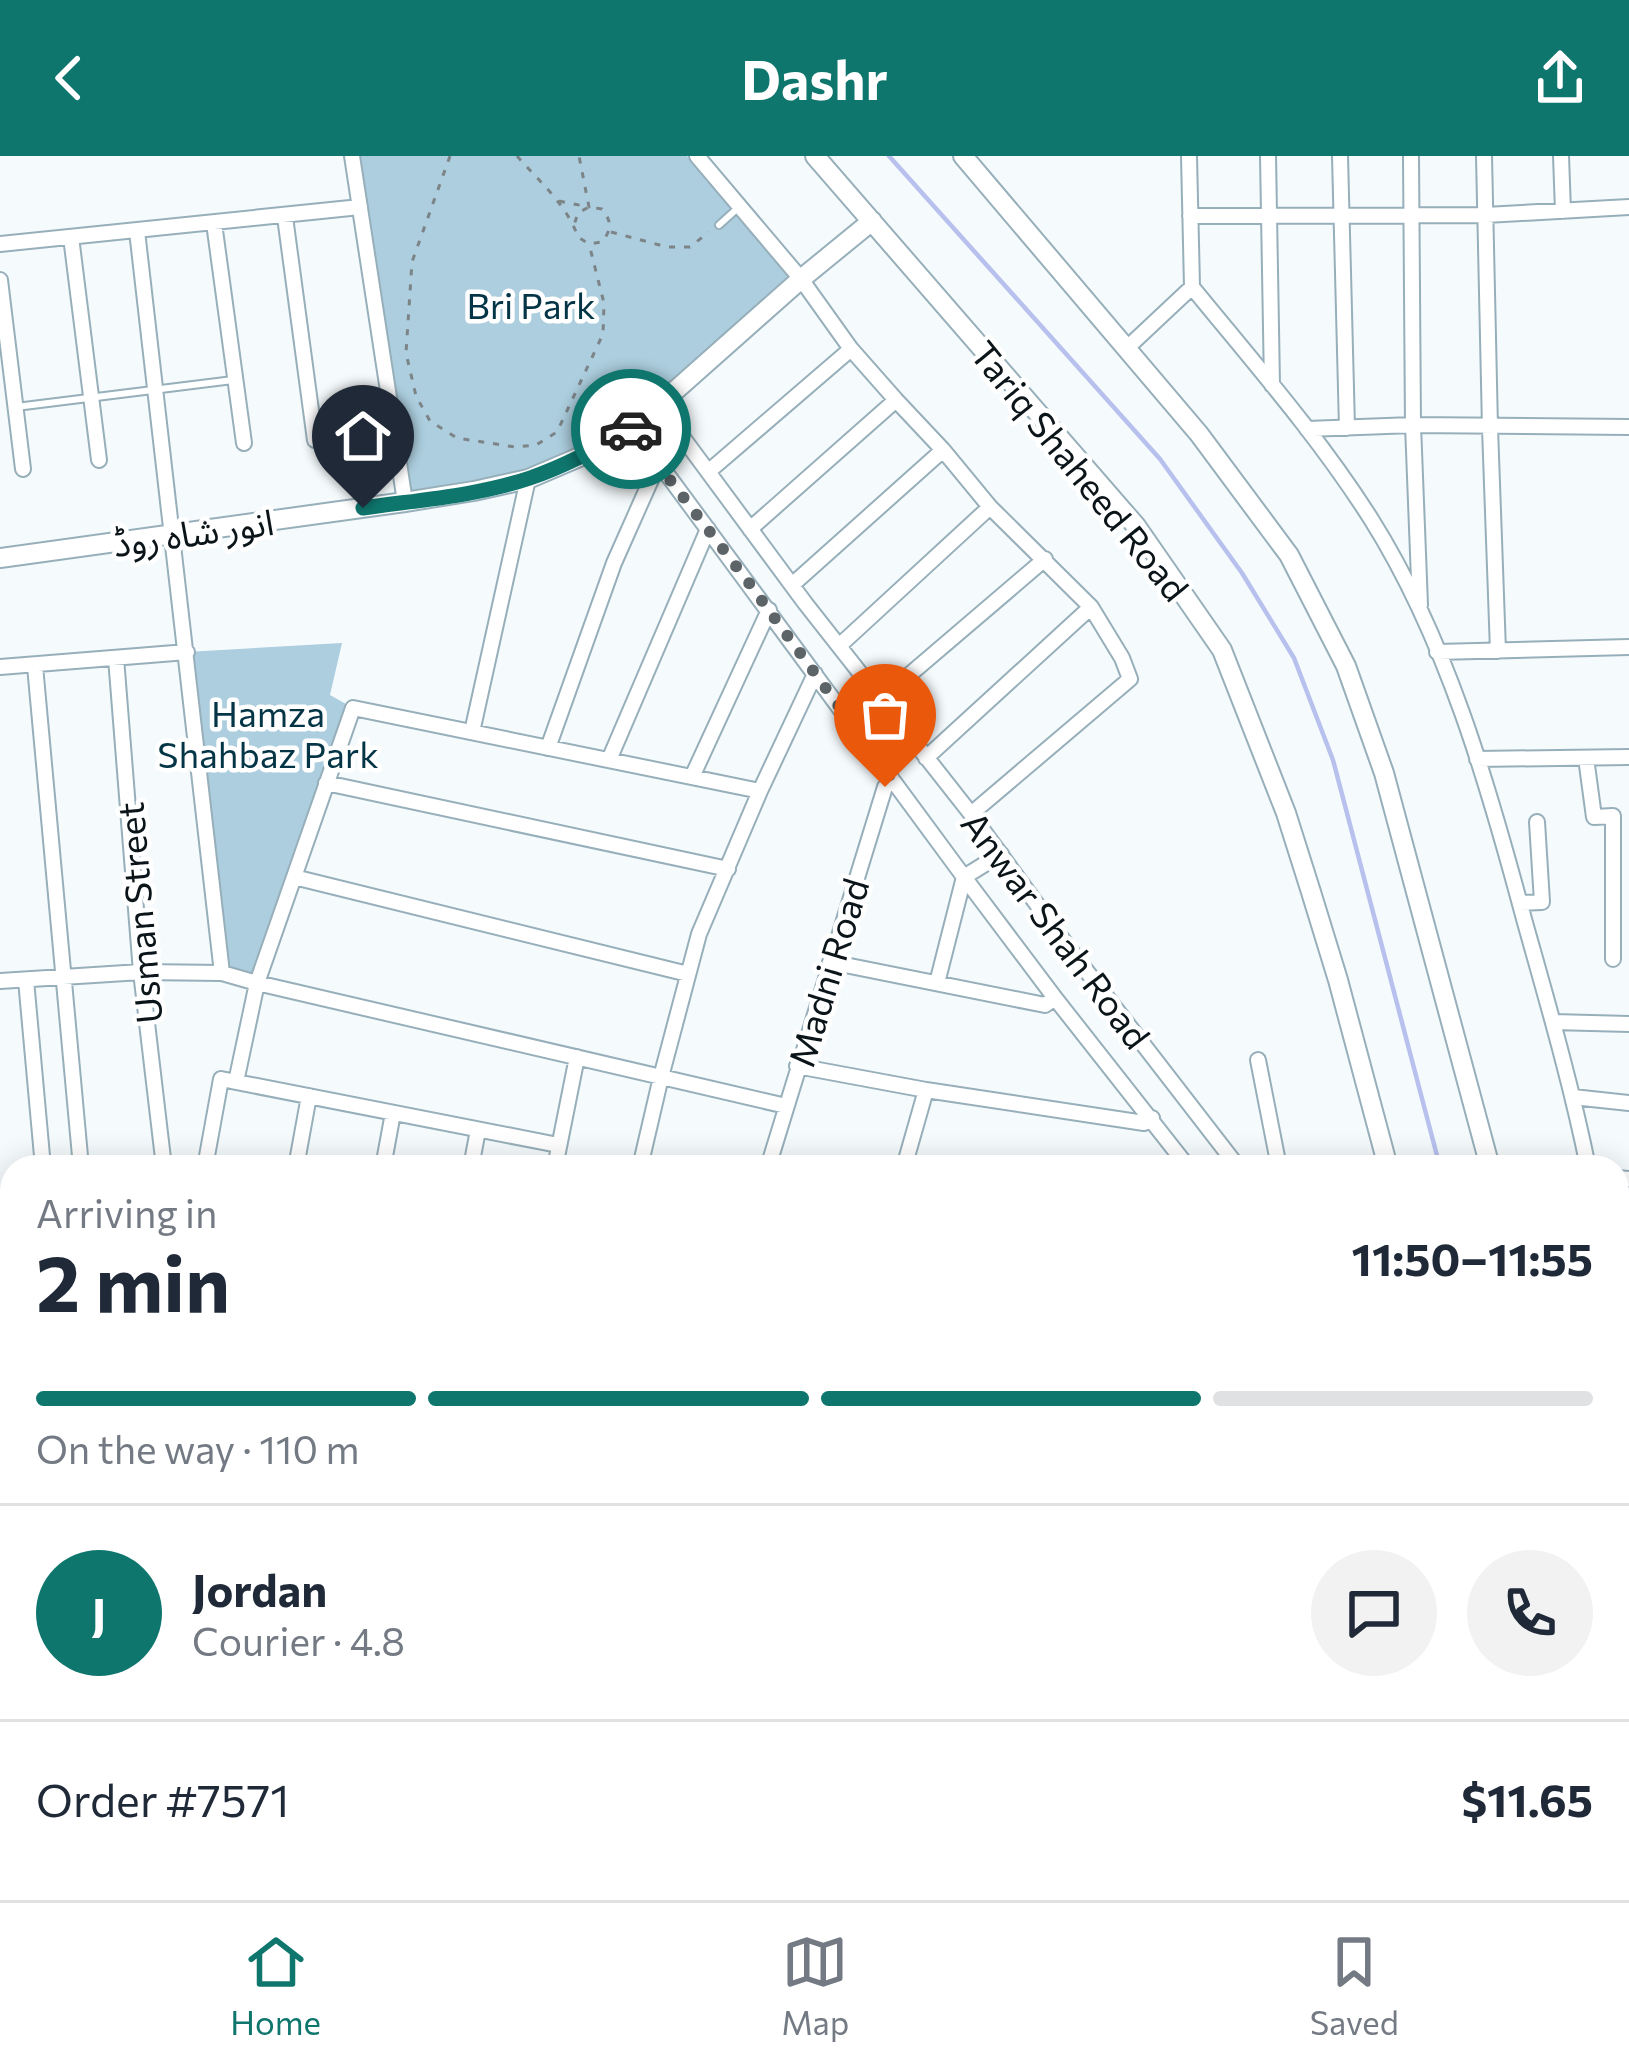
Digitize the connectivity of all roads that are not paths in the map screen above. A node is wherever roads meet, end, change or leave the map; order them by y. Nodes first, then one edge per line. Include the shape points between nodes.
1 (352, 156) edge
2 (697, 156) edge
3 (815, 156) edge
4 (963, 156) edge
5 (1189, 156) edge
6 (1268, 156) edge
7 (1340, 156) edge
8 (1411, 156) edge
9 (1484, 156) edge
10 (1561, 156) edge
11 (360, 207) junction
12 (740, 207) junction
13 (1629, 207) edge
14 (1563, 211) junction
15 (1342, 215) junction
16 (1411, 215) junction
17 (1486, 215) junction
18 (1190, 216) junction
19 (1269, 216) junction
20 (285, 217) junction
21 (872, 221) junction
22 (214, 224) junction
23 (719, 225) road end
24 (137, 231) junction
25 (71, 237) junction
26 (0, 244) edge
27 (801, 279) junction
28 (0, 280) edge
29 (1192, 287) junction
30 (1127, 348) junction
31 (851, 349) junction
32 (235, 380) junction
33 (1272, 385) junction
34 (156, 389) junction
35 (91, 397) junction
36 (896, 400) junction
37 (658, 404) junction
38 (16, 406) junction
39 (1413, 425) junction
40 (1629, 427) edge
41 (633, 428) junction
42 (1347, 428) junction
43 (1490, 428) junction
44 (1307, 429) junction
45 (315, 440) dead end
46 (244, 443) dead end
47 (943, 450) junction
48 (99, 460) dead end
49 (658, 464) junction
50 (23, 470) dead end
51 (708, 472) junction
52 (528, 479) junction
53 (405, 502) junction
54 (990, 507) junction
55 (708, 529) junction
56 (750, 529) junction
57 (173, 534) junction
58 (0, 558) edge
59 (1045, 560) junction
60 (792, 585) junction
61 (1091, 607) junction
62 (769, 610) junction
63 (1421, 610) junction
64 (839, 646) junction
65 (1629, 647) edge
66 (1498, 651) junction
67 (187, 652) junction
68 (1437, 652) junction
69 (116, 658) junction
70 (34, 666) junction
71 (0, 667) edge
72 (815, 674) junction
73 (881, 699) junction
74 (472, 732) junction
75 (548, 748) junction
76 (926, 758) junction
77 (1477, 758) junction
78 (1586, 758) junction
79 (1629, 758) edge
80 (609, 760) junction
81 (692, 777) junction
82 (892, 779) junction
83 (326, 783) junction
84 (760, 791) junction
85 (971, 814) junction
86 (1537, 822) dead end
87 (1000, 854) junction
88 (1621, 861) edge
89 (728, 869) junction
90 (293, 877) junction
91 (964, 877) junction
92 (1520, 903) junction
93 (1613, 922) junction
94 (1629, 927) edge
95 (1613, 959) dead end
96 (830, 962) junction
97 (141, 973) junction
98 (222, 973) junction
99 (688, 974) junction
100 (62, 977) junction
101 (26, 980) junction
102 (0, 981) edge
103 (257, 983) junction
104 (937, 983) junction
105 (1055, 998) junction
106 (1552, 1022) junction
107 (1629, 1024) edge
108 (577, 1058) junction
109 (1258, 1060) dead end
110 (797, 1066) junction
111 (661, 1077) junction
112 (236, 1082) junction
113 (926, 1090) junction
114 (309, 1096) junction
115 (1573, 1096) junction
116 (1629, 1103) edge
117 (786, 1106) junction
118 (393, 1113) junction
119 (1152, 1118) junction
120 (478, 1130) junction
121 (558, 1145) junction
122 (42, 1155) edge
123 (81, 1155) edge
124 (163, 1155) edge
125 (208, 1155) edge
126 (298, 1155) edge
127 (385, 1155) edge
128 (473, 1155) edge
129 (557, 1155) edge
130 (643, 1155) edge
131 (772, 1155) edge
132 (907, 1155) edge
133 (1179, 1155) edge
134 (1229, 1155) edge
135 (1278, 1155) edge
136 (1385, 1155) edge
137 (1487, 1155) edge
138 (1585, 1155) edge

1 - 11 street
2 - 12 street
3 - 21 main road, Tariq Shaheed Road
4 - 30 main road
5 - 18 street
6 - 19 street
7 - 15 street
8 - 16 street
9 - 17 street
10 - 14 street
11 - 20 street
11 - 53 street
12 - 23 lane
12 - 27 street
13 - 14 street
14 - 17 street
15 - 16 street
15 - 19 street
15 - 42 street
16 - 17 street
16 - 39 street
17 - 43 street
18 - 19 street
18 - 29 street
19 - 33 street
20 - 22 street
20 - 45 street
21 - 27 main road, انور شاہ روڈ
21 - 136 main road, Tariq Shaheed Road via 1136,526 1222,650 1286,813
22 - 24 street
22 - 32 street
24 - 25 street
24 - 34 street
25 - 26 street
25 - 35 street
27 - 31 street
27 - 37 main road, انور شاہ روڈ
28 - 38 street
29 - 30 street
29 - 33 street
30 - 137 main road via 1289,555 1346,666 1384,773
31 - 36 street
31 - 51 street
32 - 34 lane
32 - 46 street
33 - 44 street
34 - 35 lane
34 - 57 street
35 - 38 lane
35 - 48 street
36 - 47 street
36 - 56 street
37 - 41 main road, انور شاہ روڈ
37 - 51 street, Anwar Shah Road
38 - 50 street
39 - 42 street
39 - 43 street
39 - 63 street
40 - 43 street
41 - 49 street, Anwar Shah Road
41 - 52 main road, انور شاہ روڈ
42 - 44 street
43 - 66 street
44 - 63 street via 1371,519
47 - 54 street
47 - 60 street
49 - 55 street, Anwar Shah Road
49 - 75 street
51 - 56 street, Anwar Shah Road
52 - 53 main road, انور شاہ روڈ
52 - 74 street
53 - 57 main road, انور شاہ روڈ
54 - 59 street
54 - 64 street
55 - 62 street, Anwar Shah Road
55 - 80 street
56 - 60 street, Anwar Shah Road
57 - 58 main road, انور شاہ روڈ
57 - 67 street
59 - 61 street
59 - 73 street
60 - 64 street, Anwar Shah Road
61 - 76 street
61 - 85 street via 1130,680
62 - 72 street, Anwar Shah Road
62 - 81 street
63 - 68 street
64 - 73 street, Anwar Shah Road
65 - 66 street
66 - 68 street
67 - 69 street
67 - 98 street
68 - 77 street
69 - 70 street
69 - 97 street, Usman Street
70 - 71 street
70 - 100 street
72 - 82 street, Anwar Shah Road
72 - 84 street
73 - 76 street, Anwar Shah Road
74 - 75 street
74 - 83 street via 353,708
75 - 80 street
76 - 85 street, Anwar Shah Road
77 - 78 street
77 - 92 street
78 - 79 street
78 - 88 street via 1594,817 1613,816
80 - 81 street
81 - 84 street
82 - 91 street, Anwar Shah Road
82 - 96 street, Madni Road
83 - 89 street
83 - 90 street
84 - 89 street
85 - 87 street, Anwar Shah Road
86 - 92 street via 1542,902
87 - 91 street
87 - 134 street, Anwar Shah Road
88 - 93 street
89 - 99 street
90 - 99 street
90 - 103 street
91 - 104 street
91 - 105 street, Anwar Shah Road
92 - 106 street
93 - 94 street
93 - 95 street
96 - 104 street
96 - 110 street, Madni Road
97 - 98 street
97 - 100 street
97 - 124 street, Usman Street
98 - 103 street
99 - 111 street
100 - 101 street
100 - 123 street
101 - 102 street
101 - 122 street
103 - 108 street
103 - 112 street
104 - 105 street via 1045,1005
105 - 119 street, Anwar Shah Road
106 - 107 street
106 - 115 street
108 - 111 street
108 - 121 street
109 - 135 street
110 - 113 street
110 - 117 street, Madni Road
111 - 117 street
111 - 130 street
112 - 114 street
112 - 125 street via 220,1079
113 - 119 street
113 - 132 street
114 - 118 street
114 - 126 street
115 - 116 street
115 - 138 street
117 - 131 street, Madni Road
118 - 120 street
118 - 127 street
119 - 133 street, Anwar Shah Road
120 - 121 street
120 - 128 street
121 - 129 street

